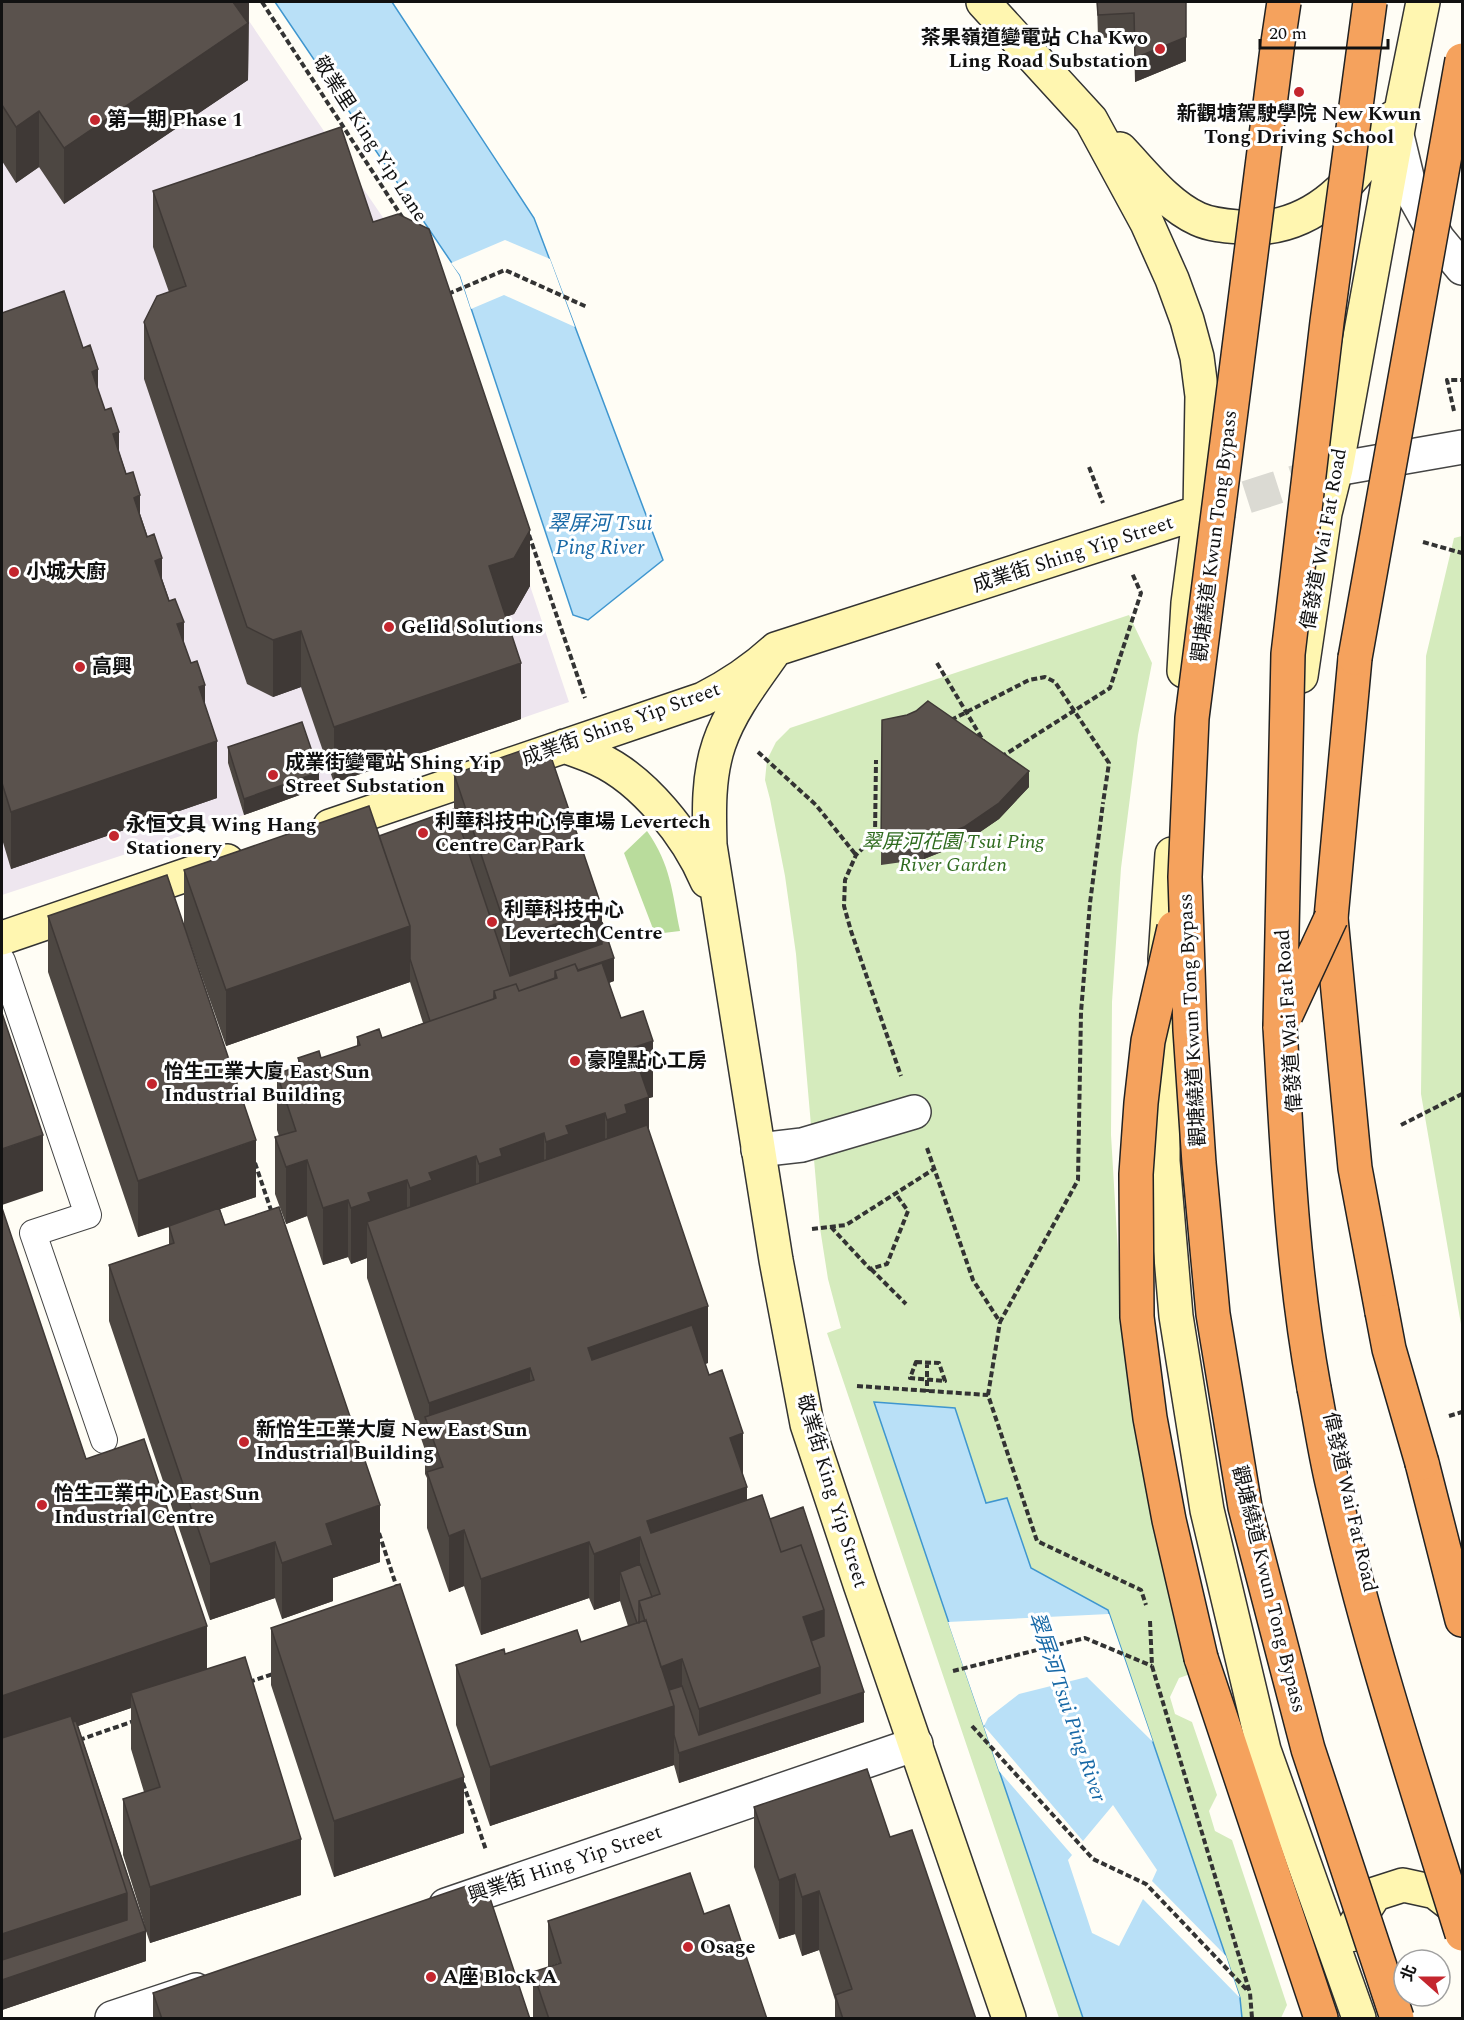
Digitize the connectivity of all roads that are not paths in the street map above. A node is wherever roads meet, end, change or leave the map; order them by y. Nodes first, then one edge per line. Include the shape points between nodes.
1 (983, 2) edge
2 (1284, 2) edge
3 (1370, 2) edge
4 (1423, 2) edge
5 (1462, 60) edge
6 (1403, 101) junction
7 (1091, 120) junction
8 (1397, 135) junction
9 (1462, 268) edge
10 (1462, 447) edge
11 (1336, 469) junction
12 (1200, 512) junction
13 (776, 649) junction
14 (564, 746) junction
15 (305, 834) edge
16 (260, 849) edge
17 (1185, 877) junction
18 (719, 910) junction
19 (1331, 918) junction
20 (2, 938) edge
21 (2, 961) edge
22 (1280, 1027) junction
23 (914, 1112) road end
24 (758, 1150) junction
25 (104, 1440) dead end
26 (1462, 1620) edge
27 (916, 1744) junction
28 (1462, 1888) edge
29 (1462, 1913) edge
30 (415, 1915) edge
31 (1462, 1934) edge
32 (1343, 1972) junction
33 (224, 1980) edge
34 (112, 2019) edge
35 (1010, 2019) edge
36 (1321, 2019) edge
37 (1359, 2019) edge
38 (1397, 2019) edge

1 - 7 main road
2 - 17 highway, 觀塘繞道 Kwun Tong Bypass, bridge via 1192,718
3 - 22 highway, bridge via 1288,654
4 - 6 main road, 偉發道 Wai Fat Road
5 - 19 highway, bridge via 1355,658
6 - 7 main road via 1379,143 1332,199 1306,215 1277,225 1248,228 1200,220 1182,210
6 - 8 main road, 偉發道 Wai Fat Road
7 - 12 main road via 1147,223 1187,320 1202,396
8 - 9 street via 1410,189 1438,239
8 - 11 main road, 偉發道 Wai Fat Road
10 - 11 street
11 - 28 main road, 偉發道 Wai Fat Road via 1325,513 1294,722 1281,945 1310,1302 1342,1486
12 - 13 main road, 成業街 Shing Yip Street
12 - 32 main road via 1188,603 1163,1002 1162,1161 1176,1316 1207,1510 1264,1750
13 - 14 main road, 成業街 Shing Yip Street via 746,675 703,699
13 - 18 main road, 敬業街 King Yip Street via 737,705 719,745 709,795 710,845
14 - 15 main road, 成業街 Shing Yip Street
14 - 18 main road, 敬業街 King Yip Street via 600,760 635,783 671,820 699,862
16 - 20 main road
17 - 36 highway, bridge via 1148,1041 1142,1092 1136,1174 1137,1317 1169,1520 1201,1658
17 - 38 highway, 觀塘繞道 Kwun Tong Bypass, bridge via 1190,1030 1212,1302 1245,1507 1308,1749
18 - 24 main road, 敬業街 King Yip Street
19 - 22 highway, bridge
19 - 26 highway, bridge via 1355,1168 1389,1349
21 - 25 lane via 88,1215 33,1233
22 - 31 highway, bridge via 1288,1182 1303,1326 1334,1494 1395,1721
23 - 24 street via 802,1145
24 - 27 main road, 敬業街 King Yip Street via 807,1424
27 - 30 street, 興業街 Hing Yip Street
27 - 35 main road, 敬業街 King Yip Street
29 - 32 main road via 1435,1892 1403,1884 1376,1894 1351,1931
32 - 37 main road
33 - 34 street

